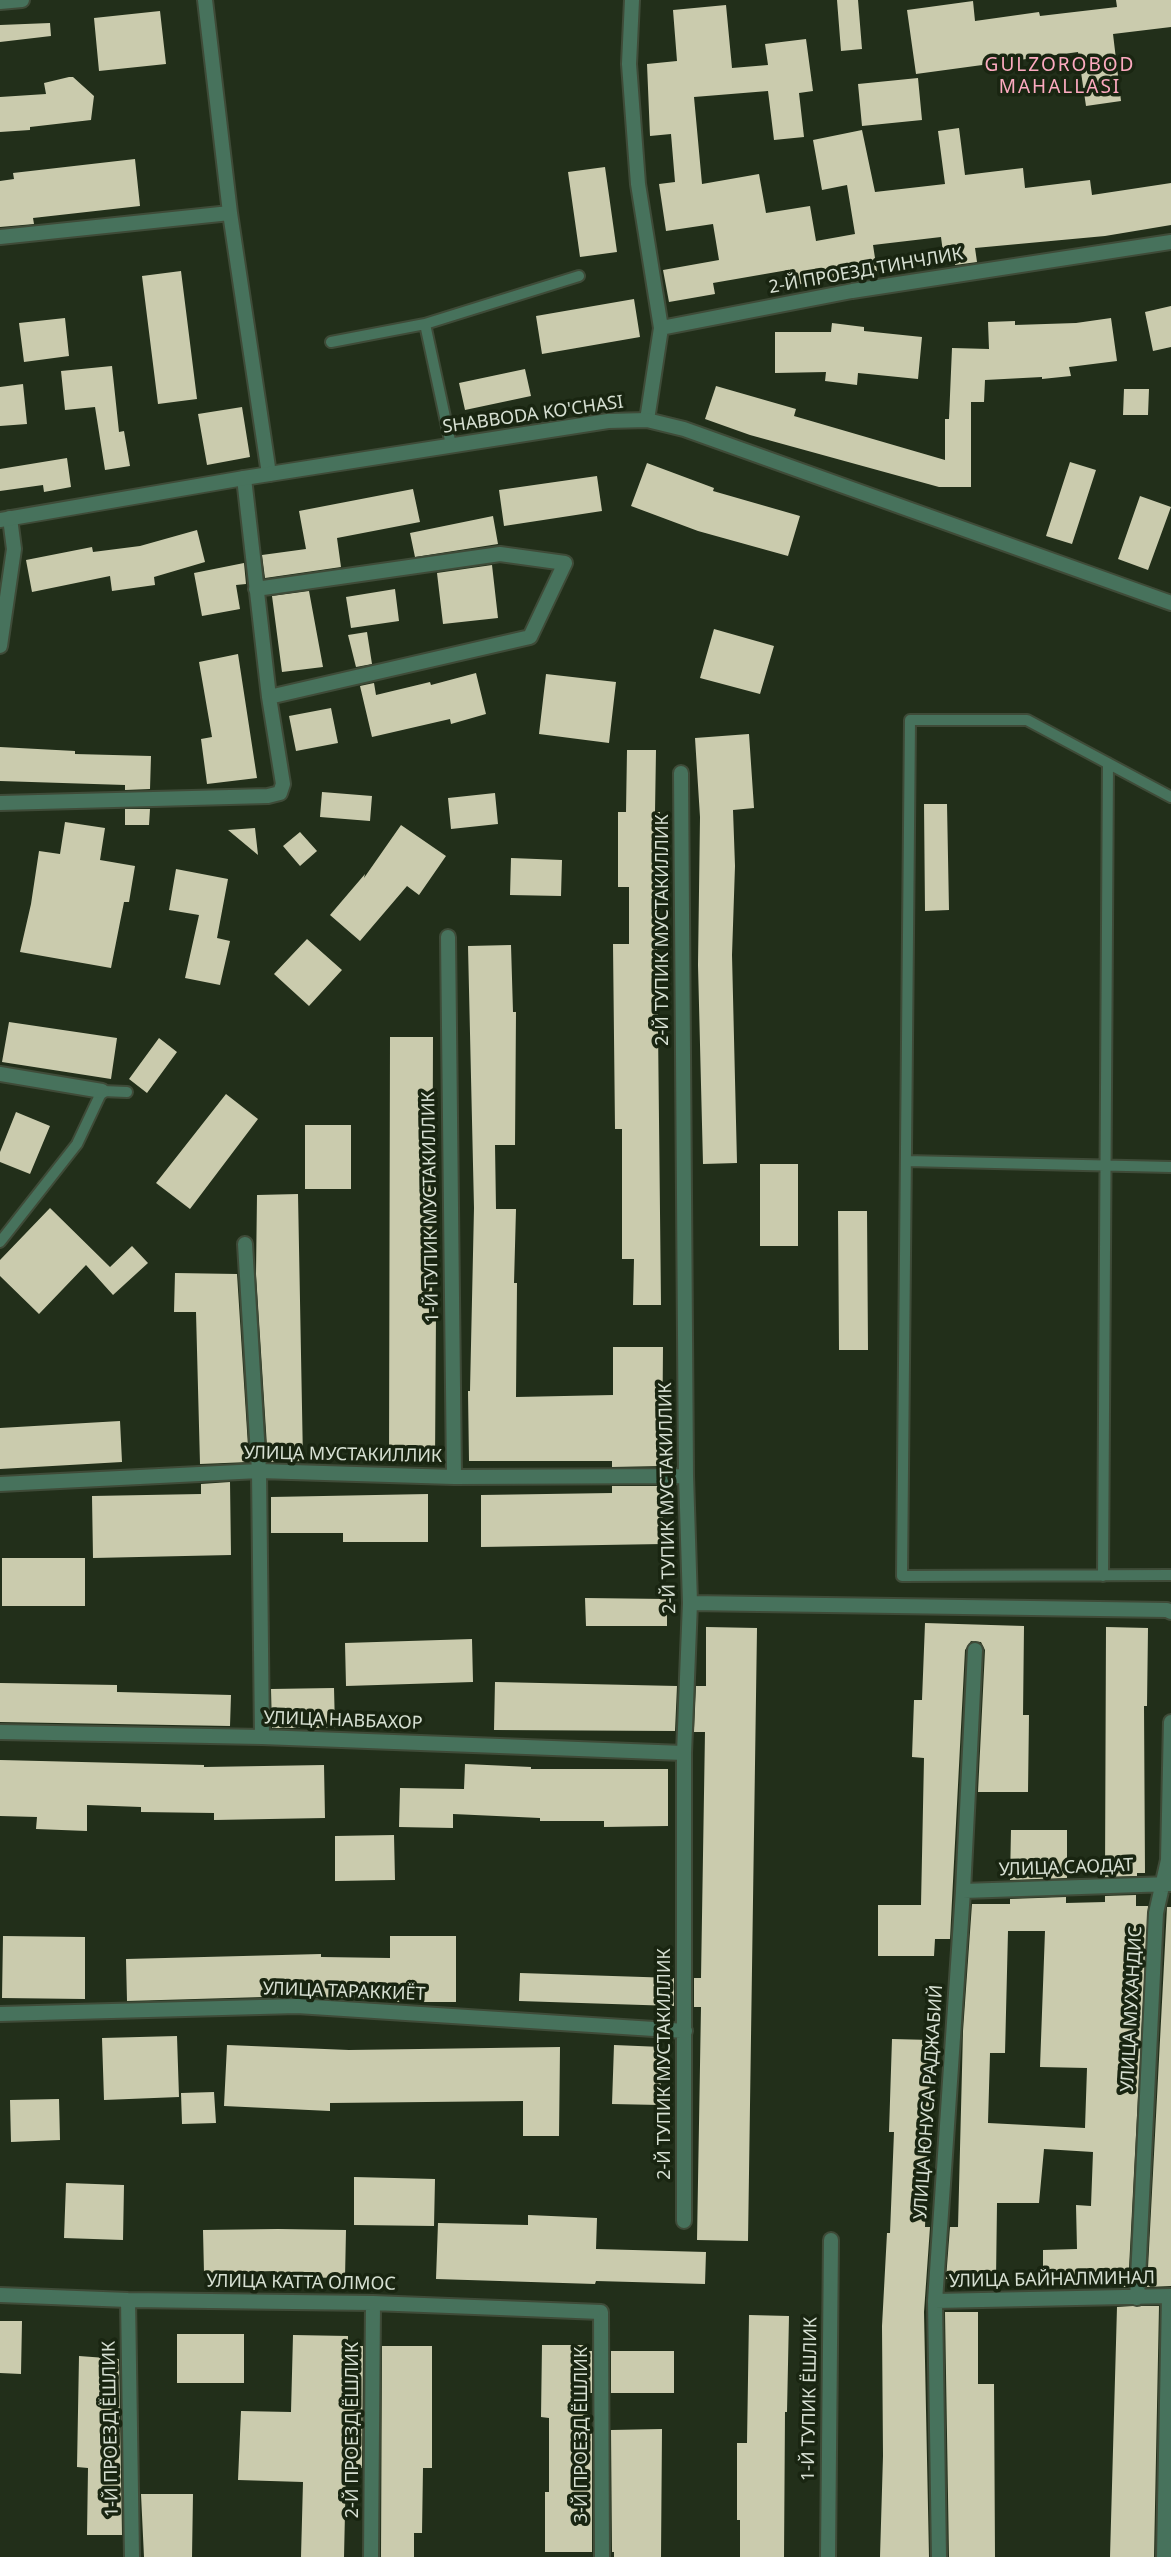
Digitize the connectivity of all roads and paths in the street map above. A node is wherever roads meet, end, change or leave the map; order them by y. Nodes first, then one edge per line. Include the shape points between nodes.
1 (22, 0) edge
2 (205, 0) edge
3 (632, 0) edge
4 (0, 2) edge
5 (230, 213) junction
6 (0, 237) edge
7 (1171, 242) edge
8 (579, 276) dead end
9 (425, 324) junction
10 (661, 328) junction
11 (331, 342) dead end
12 (647, 420) junction
13 (451, 445) junction
14 (269, 474) junction
15 (244, 478) junction
16 (5, 519) edge
17 (256, 589) junction
18 (1171, 603) edge
19 (0, 646) edge
20 (269, 697) junction
21 (1108, 764) junction
22 (681, 774) dead end
23 (1171, 797) edge
24 (0, 803) edge
25 (448, 937) dead end
26 (0, 1074) edge
27 (103, 1091) junction
28 (127, 1092) dead end
29 (906, 1161) junction
30 (1106, 1166) junction
31 (1171, 1167) edge
32 (0, 1242) edge
33 (245, 1244) dead end
34 (259, 1471) junction
35 (454, 1476) junction
36 (686, 1476) junction
37 (0, 1484) edge
38 (1103, 1576) junction
39 (1171, 1576) edge
40 (690, 1603) junction
41 (1171, 1612) edge
42 (975, 1650) dead end
43 (1171, 1722) edge
44 (0, 1732) edge
45 (262, 1737) junction
46 (684, 1753) junction
47 (1167, 1884) edge
48 (963, 1891) junction
49 (0, 2014) edge
50 (685, 2031) junction
51 (684, 2221) dead end
52 (831, 2241) dead end
53 (0, 2295) edge
54 (1170, 2297) edge
55 (1137, 2298) junction
56 (128, 2300) junction
57 (935, 2301) junction
58 (373, 2303) junction
59 (601, 2312) joint
60 (131, 2557) edge
61 (371, 2557) edge
62 (602, 2557) edge
63 (828, 2557) edge
64 (939, 2557) edge
65 (1164, 2557) edge

1 - 4 street
2 - 5 street
3 - 10 street via 629,64 638,184
5 - 6 street
5 - 14 street
7 - 10 street, 2-Й ПРОЕЗД ТИНЧЛИК via 852,291
8 - 9 lane
9 - 11 lane
9 - 13 lane
10 - 12 street
12 - 13 street, SHABBODA KO'CHASI via 608,421
12 - 18 street, SHABBODA KO'CHASI via 684,429
13 - 14 street, SHABBODA KO'CHASI
14 - 15 street, SHABBODA KO'CHASI
15 - 16 street, SHABBODA KO'CHASI
15 - 17 street
16 - 19 street via 14,549
17 - 20 street
17 - 20 street via 500,554 565,563 530,637
20 - 24 street via 283,784 280,793
21 - 23 lane
21 - 29 lane via 1027,720 910,720
21 - 30 lane
22 - 36 street, 2-Й ТУПИК МУСТАКИЛЛИК
25 - 35 street, 1-Й ТУПИК МУСТАКИЛЛИК
26 - 27 street
27 - 28 lane
27 - 32 lane via 77,1144
29 - 30 lane
29 - 38 lane via 902,1576
30 - 31 lane
30 - 38 lane
33 - 34 street
34 - 35 street, УЛИЦА МУСТАКИЛЛИК
34 - 37 street, УЛИЦА МУСТАКИЛЛИК
34 - 45 street
35 - 36 street, УЛИЦА МУСТАКИЛЛИК
36 - 40 street, 2-Й ТУПИК МУСТАКИЛЛИК
38 - 39 lane
40 - 41 street
40 - 46 street, 2-Й ТУПИК МУСТАКИЛЛИК
42 - 48 street, УЛИЦА ЮНУСА РАДЖАБИЙ
43 - 47 street, УЛИЦА МУХАНДИС
44 - 45 street, УЛИЦА НАВБАХОР
45 - 46 street, УЛИЦА НАВБАХОР
46 - 50 street, 2-Й ТУПИК МУСТАКИЛЛИК
47 - 48 street, УЛИЦА САОДАТ
47 - 55 street, УЛИЦА МУХАНДИС via 1156,1913
48 - 57 street, УЛИЦА ЮНУСА РАДЖАБИЙ
49 - 50 street, УЛИЦА ТАРАККИЁТ via 297,2006
50 - 51 street, 2-Й ТУПИК МУСТАКИЛЛИК
52 - 63 street, 1-Й ТУПИК ЁШЛИК
53 - 56 street, УЛИЦА КАТТА ОЛМОС
54 - 55 street, УЛИЦА БАЙНАЛМИНАЛ
54 - 65 street
55 - 57 street, УЛИЦА БАЙНАЛМИНАЛ
56 - 58 street, УЛИЦА КАТТА ОЛМОС
56 - 60 street, 1-Й ПРОЕЗД ЁШЛИК
57 - 64 street, УЛИЦА ЮНУСА РАДЖАБИЙ
58 - 59 street, УЛИЦА КАТТА ОЛМОС
58 - 61 street, 2-Й ПРОЕЗД ЁШЛИК
59 - 62 street, 3-Й ПРОЕЗД ЁШЛИК

